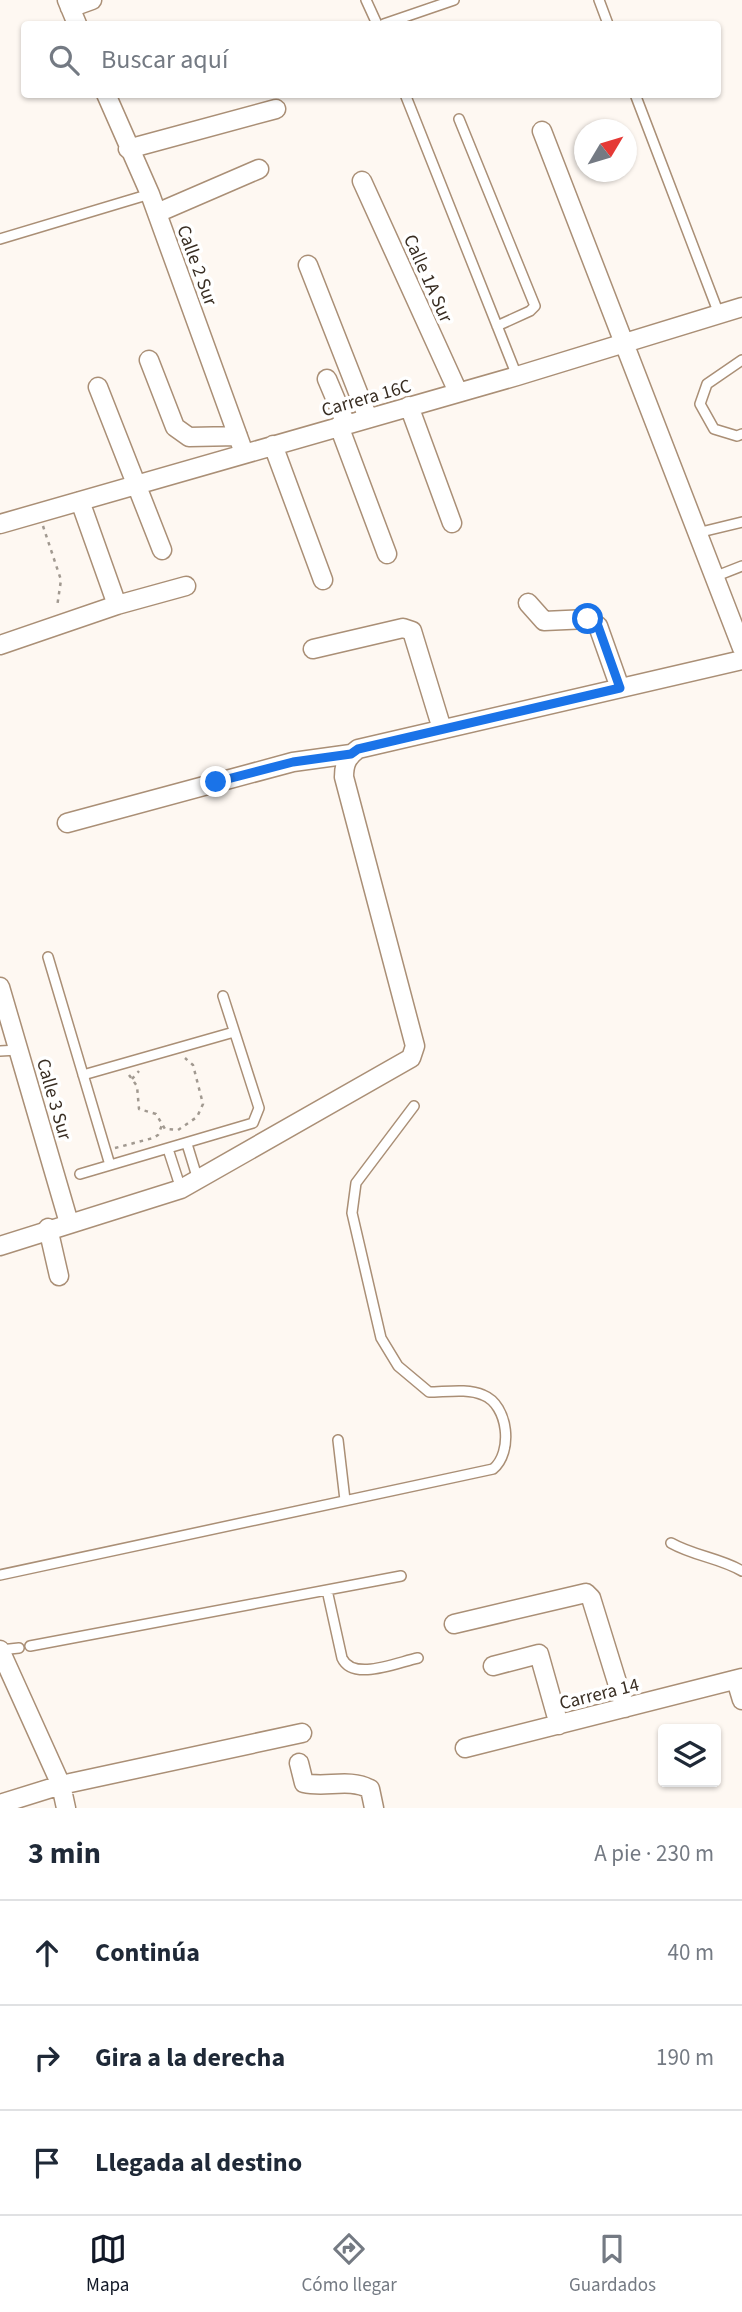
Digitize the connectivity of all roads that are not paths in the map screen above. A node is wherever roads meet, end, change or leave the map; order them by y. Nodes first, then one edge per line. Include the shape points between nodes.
1 (92, 0) edge
2 (366, 0) edge
3 (454, 0) edge
4 (599, 0) edge
5 (71, 11) edge
6 (376, 21) edge
7 (393, 21) edge
8 (607, 21) edge
9 (108, 98) edge
10 (407, 98) edge
11 (637, 98) edge
12 (276, 109) dead end
13 (459, 119) dead end
14 (542, 131) dead end
15 (128, 149) junction
16 (260, 169) dead end
17 (362, 181) dead end
18 (150, 194) junction
19 (157, 213) junction
20 (0, 239) edge
21 (308, 265) dead end
22 (742, 307) edge
23 (719, 314) junction
24 (497, 326) junction
25 (622, 342) junction
26 (149, 360) dead end
27 (742, 360) edge
28 (517, 376) junction
29 (327, 379) dead end
30 (98, 387) dead end
31 (458, 392) junction
32 (409, 406) junction
33 (368, 418) junction
34 (342, 425) junction
35 (742, 434) edge
36 (241, 444) junction
37 (273, 445) junction
38 (134, 485) junction
39 (80, 501) junction
40 (742, 522) edge
41 (452, 523) dead end
42 (0, 524) edge
43 (697, 533) junction
44 (162, 550) dead end
45 (387, 554) dead end
46 (742, 566) edge
47 (712, 578) junction
48 (323, 580) dead end
49 (186, 586) dead end
50 (528, 603) dead end
51 (117, 605) junction
52 (0, 645) edge
53 (742, 648) edge
54 (313, 649) dead end
55 (742, 660) edge
56 (620, 688) junction
57 (442, 729) junction
58 (351, 754) junction
59 (67, 823) dead end
60 (48, 957) dead end
61 (0, 987) edge
62 (223, 996) dead end
63 (234, 1032) junction
64 (18, 1050) junction
65 (0, 1051) edge
66 (83, 1074) junction
67 (414, 1106) dead end
68 (187, 1144) junction
69 (169, 1149) junction
70 (110, 1165) junction
71 (80, 1174) dead end
72 (198, 1180) junction
73 (181, 1189) junction
74 (69, 1223) junction
75 (48, 1228) junction
76 (0, 1246) edge
77 (59, 1276) dead end
78 (338, 1440) dead end
79 (345, 1500) junction
80 (671, 1543) dead end
81 (742, 1571) edge
82 (0, 1575) edge
83 (401, 1576) dead end
84 (327, 1590) junction
85 (454, 1624) dead end
86 (1, 1655) edge
87 (418, 1658) dead end
88 (493, 1666) dead end
89 (739, 1679) edge
90 (742, 1700) edge
91 (625, 1708) junction
92 (559, 1725) junction
93 (302, 1733) dead end
94 (465, 1748) dead end
95 (299, 1763) dead end
96 (61, 1786) junction
97 (0, 1804) edge
98 (66, 1808) edge
99 (374, 1808) edge

1 - 5 street
2 - 6 lane
3 - 7 lane
4 - 8 lane
9 - 15 street, Calle 2 Sur
10 - 24 lane
11 - 23 lane
12 - 15 street
13 - 24 lane via 535,306
14 - 25 street
15 - 18 street, Calle 2 Sur
16 - 19 street
17 - 31 street, Calle 1A Sur
18 - 19 street, Calle 2 Sur
18 - 20 lane
19 - 36 street, Calle 2 Sur
21 - 33 street
22 - 23 street, Carrera 16C
23 - 25 street, Carrera 16C
24 - 28 lane
25 - 28 street, Carrera 16C
25 - 43 street
26 - 36 street via 174,427 189,437
27 - 35 lane via 707,384 700,404 714,429
28 - 31 street, Carrera 16C
29 - 34 street
30 - 38 street
31 - 32 street, Carrera 16C
32 - 33 street, Carrera 16C
32 - 41 street
33 - 34 street, Carrera 16C
34 - 37 street, Carrera 16C
34 - 45 street
36 - 37 street, Carrera 16C
36 - 38 street, Carrera 16C
37 - 48 street
38 - 39 street, Carrera 16C
38 - 44 street
39 - 42 street, Carrera 16C
39 - 51 street
40 - 43 lane
43 - 47 street
46 - 47 lane
47 - 53 street
49 - 51 street
50 - 56 street via 544,621 588,619 598,626
51 - 52 street
54 - 57 street via 402,628 412,631
55 - 56 street
56 - 57 street
57 - 58 street
58 - 59 street via 293,762
58 - 72 street via 344,777 415,1052
60 - 66 lane
61 - 64 street, Calle 3 Sur
62 - 63 lane
63 - 66 lane
63 - 68 lane via 258,1113 249,1126
64 - 65 lane
64 - 74 street, Calle 3 Sur
66 - 70 lane
67 - 79 lane via 356,1183 352,1197 381,1338 398,1367 429,1392 472,1392 493,1400 507,1447 502,1462 493,1469
68 - 69 lane
68 - 72 lane
69 - 70 lane
69 - 73 lane
70 - 71 lane
72 - 73 street
73 - 74 street
74 - 75 street
75 - 76 street
75 - 77 street
78 - 79 lane
79 - 82 lane
80 - 81 lane
83 - 84 lane
84 - 86 lane
84 - 87 lane via 348,1667 359,1671
85 - 91 street via 586,1593
86 - 96 street
88 - 92 street via 539,1654
89 - 90 street
89 - 91 street, Carrera 14
91 - 92 street, Carrera 14
92 - 94 street, Carrera 14
93 - 96 street
95 - 99 street via 304,1783 358,1783 370,1789
96 - 97 street
96 - 98 street

